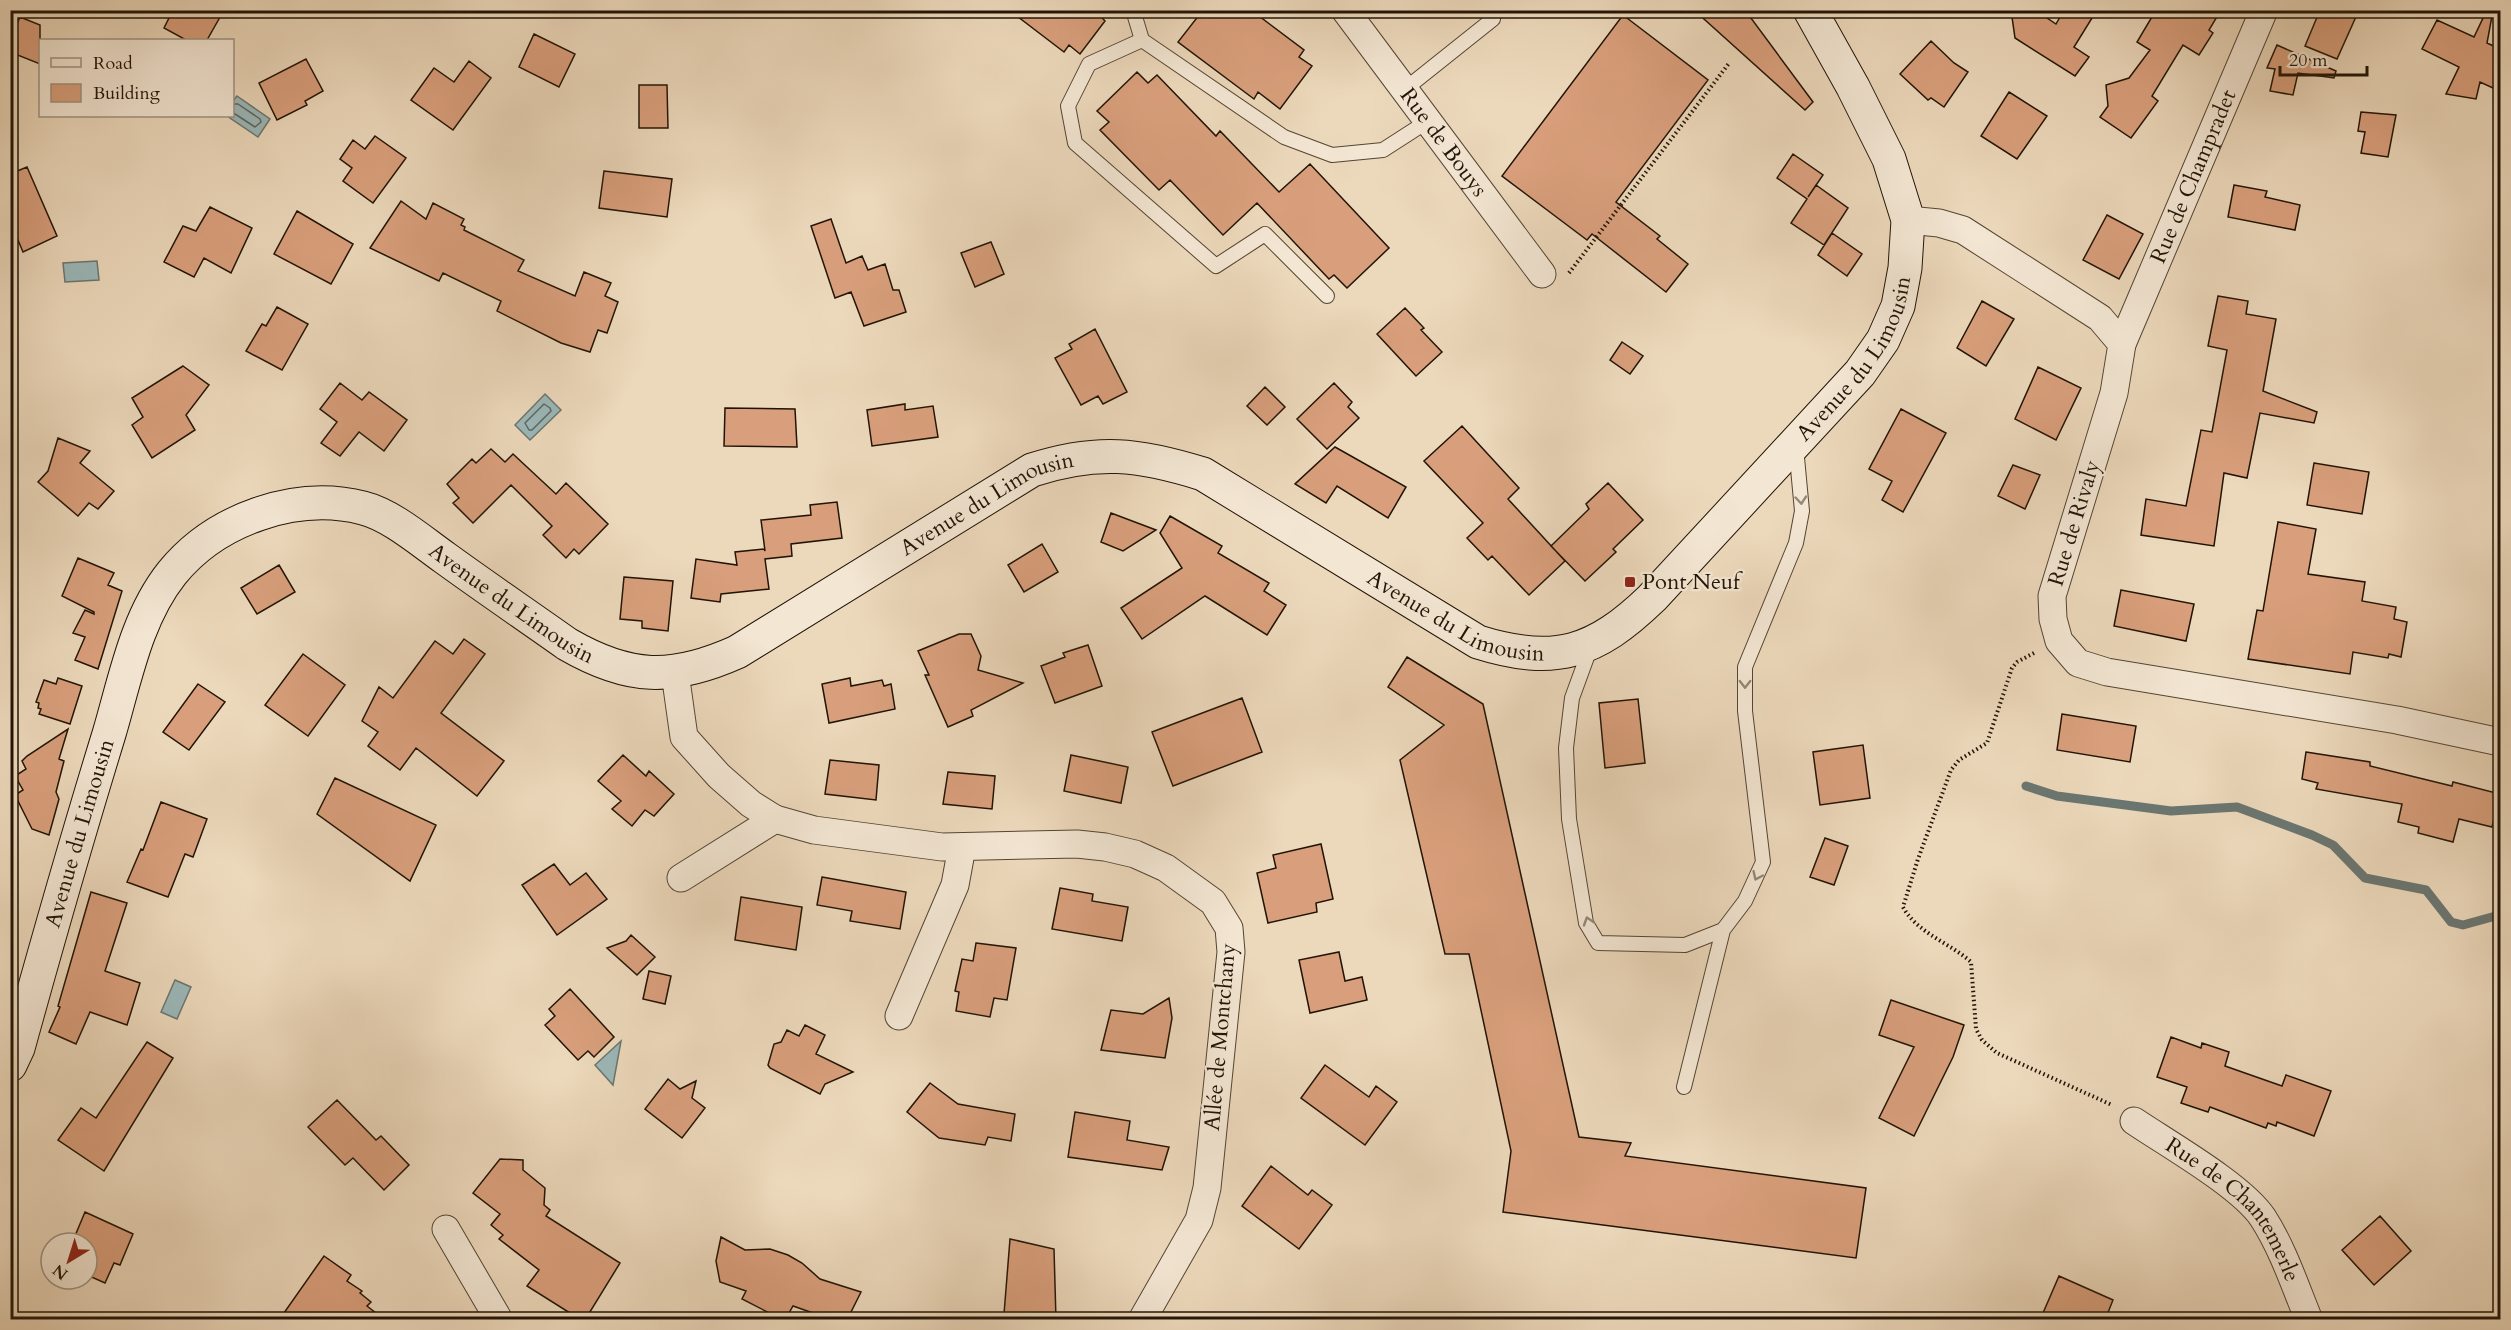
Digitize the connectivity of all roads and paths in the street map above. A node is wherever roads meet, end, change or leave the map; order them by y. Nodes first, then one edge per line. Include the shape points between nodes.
1 (1134, 10) edge
2 (1345, 10) edge
3 (1810, 10) edge
4 (2264, 10) edge
5 (1493, 19) dead end
6 (1142, 40) junction
7 (1730, 62) dead end
8 (1404, 90) junction
9 (1428, 121) junction
10 (1908, 220) junction
11 (1542, 274) joint
12 (1327, 296) dead end
13 (2122, 344) junction
14 (1795, 441) junction
15 (2059, 641) junction
16 (1593, 642) junction
17 (675, 673) junction
18 (2500, 742) edge
19 (775, 819) junction
20 (962, 847) junction
21 (681, 878) dead end
22 (1723, 930) junction
23 (899, 1016) dead end
24 (10, 1065) edge
25 (1684, 1087) dead end
26 (2134, 1121) joint
27 (446, 1229) dead end
28 (500, 1320) edge
29 (1142, 1320) edge
30 (2309, 1320) edge

1 - 6 lane
2 - 8 street, Rue de Bouys
3 - 10 main road, Avenue du Limousin via 1889,159
4 - 13 street, Rue de Champradet
5 - 8 lane
6 - 9 lane via 1284,137 1332,155 1383,150
6 - 12 lane via 1089,64 1068,106 1075,142 1216,266 1265,234
7 - 11 path via 1571,273
8 - 9 street, Rue de Bouys
9 - 11 street, Rue de Bouys
10 - 13 street via 1939,223 1963,231 2100,318
10 - 14 main road, Avenue du Limousin via 1898,306 1883,340 1860,373
13 - 15 street, Rue de Rivaly via 2114,393 2052,596
14 - 16 main road, Avenue du Limousin via 1652,598 1615,630
14 -> 22 lane via 1802,512 1796,543 1745,667 1745,711 1763,862 1745,901
15 - 18 street, Rue de Rivaly via 2078,663 2107,672 2397,720
15 - 26 path via 2017,662 1987,743 1959,760 1951,770 1903,907 1909,917 1971,962 1976,1029 1982,1040 1997,1053 2099,1098
16 - 17 main road, Avenue du Limousin via 1563,653 1539,655 1478,642 1203,474 1139,457 1097,456 1064,460 1032,470 737,652
22 -> 16 lane via 1685,945 1619,945 1598,943 1586,923 1569,819 1566,748 1572,698
17 - 19 street, Allée de Montchany via 684,737 718,776
17 - 24 main road, Avenue du Limousin via 631,671 592,658 401,527 366,509 340,503 295,504 225,530 205,542 172,573 148,611
19 - 20 street, Allée de Montchany via 834,833
19 - 21 street
20 - 23 street via 955,885
20 - 29 street, Allée de Montchany via 1077,844 1135,854 1192,885 1213,902 1229,928 1231,952 1207,1188 1199,1220
22 - 25 lane
26 - 30 street, Rue de Chantemerle via 2233,1188 2262,1216
27 - 28 street

